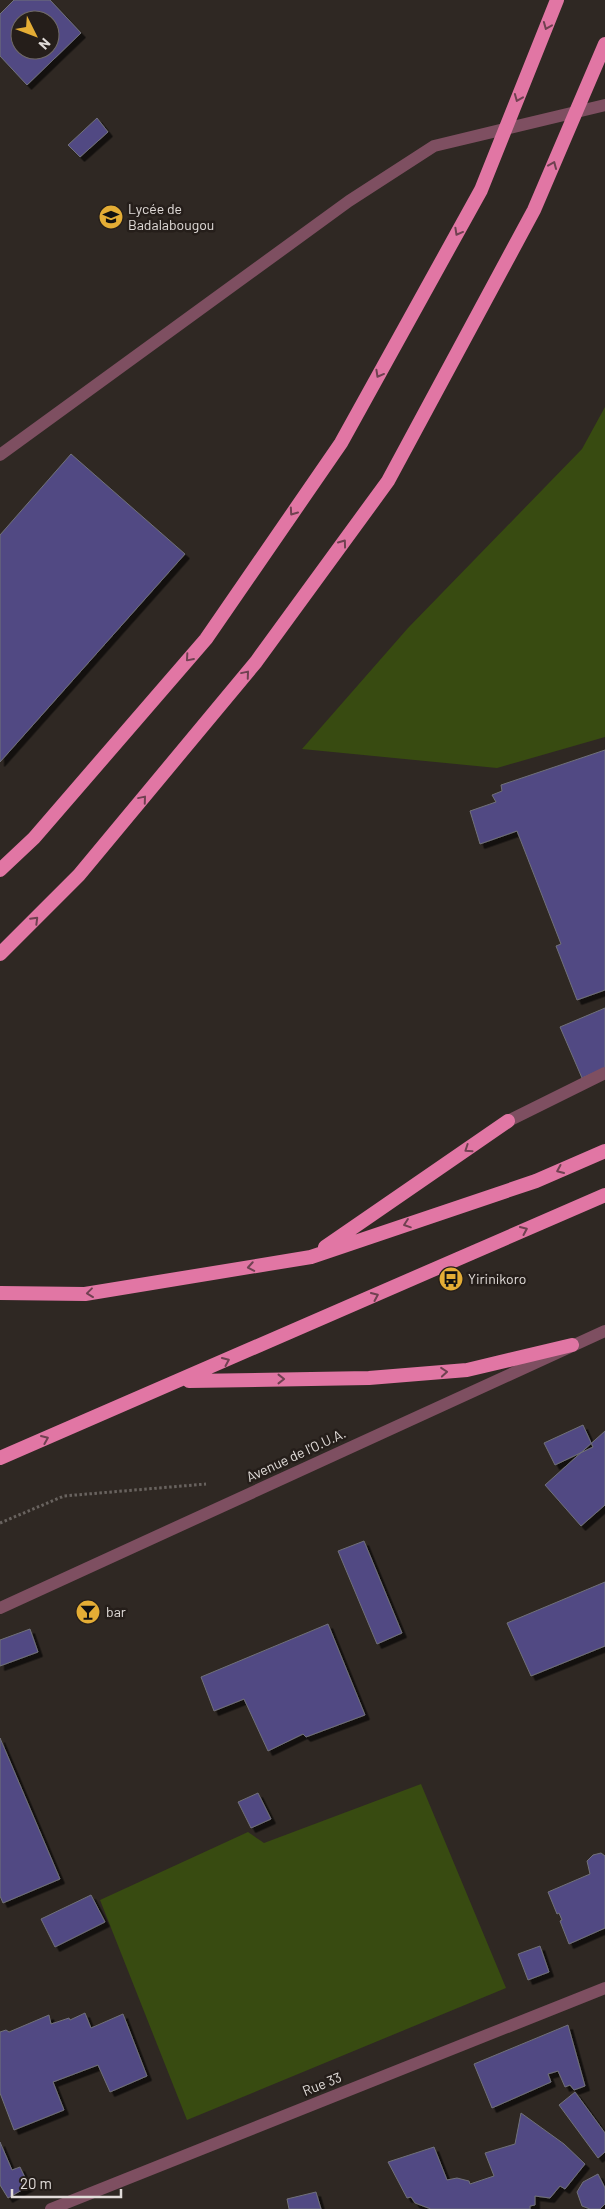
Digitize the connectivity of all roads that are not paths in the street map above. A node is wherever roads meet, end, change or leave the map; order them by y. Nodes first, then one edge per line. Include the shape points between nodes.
1 (557, 0) edge
2 (604, 47) edge
3 (605, 105) edge
4 (0, 456) edge
5 (0, 870) edge
6 (0, 954) edge
7 (605, 1073) edge
8 (508, 1121) joint
9 (605, 1151) edge
10 (605, 1195) edge
11 (311, 1257) junction
12 (0, 1293) edge
13 (605, 1331) edge
14 (572, 1345) junction
15 (180, 1381) junction
16 (0, 1458) edge
17 (0, 1608) edge
18 (605, 1988) edge
19 (51, 2209) edge

1 -> 5 highway via 481,190 341,443 206,639 34,838
6 -> 2 highway via 80,875 256,662 388,481 534,210
3 - 4 street via 434,146 349,201
7 - 8 street
8 -> 11 highway
9 -> 11 highway via 536,1181
15 -> 10 highway
11 -> 12 highway via 85,1294
13 - 14 street, Avenue de l'O.U.A.
15 -> 14 highway via 369,1378 467,1370
14 - 17 street, Avenue de l'O.U.A.
16 -> 15 highway
18 - 19 street, Rue 33

